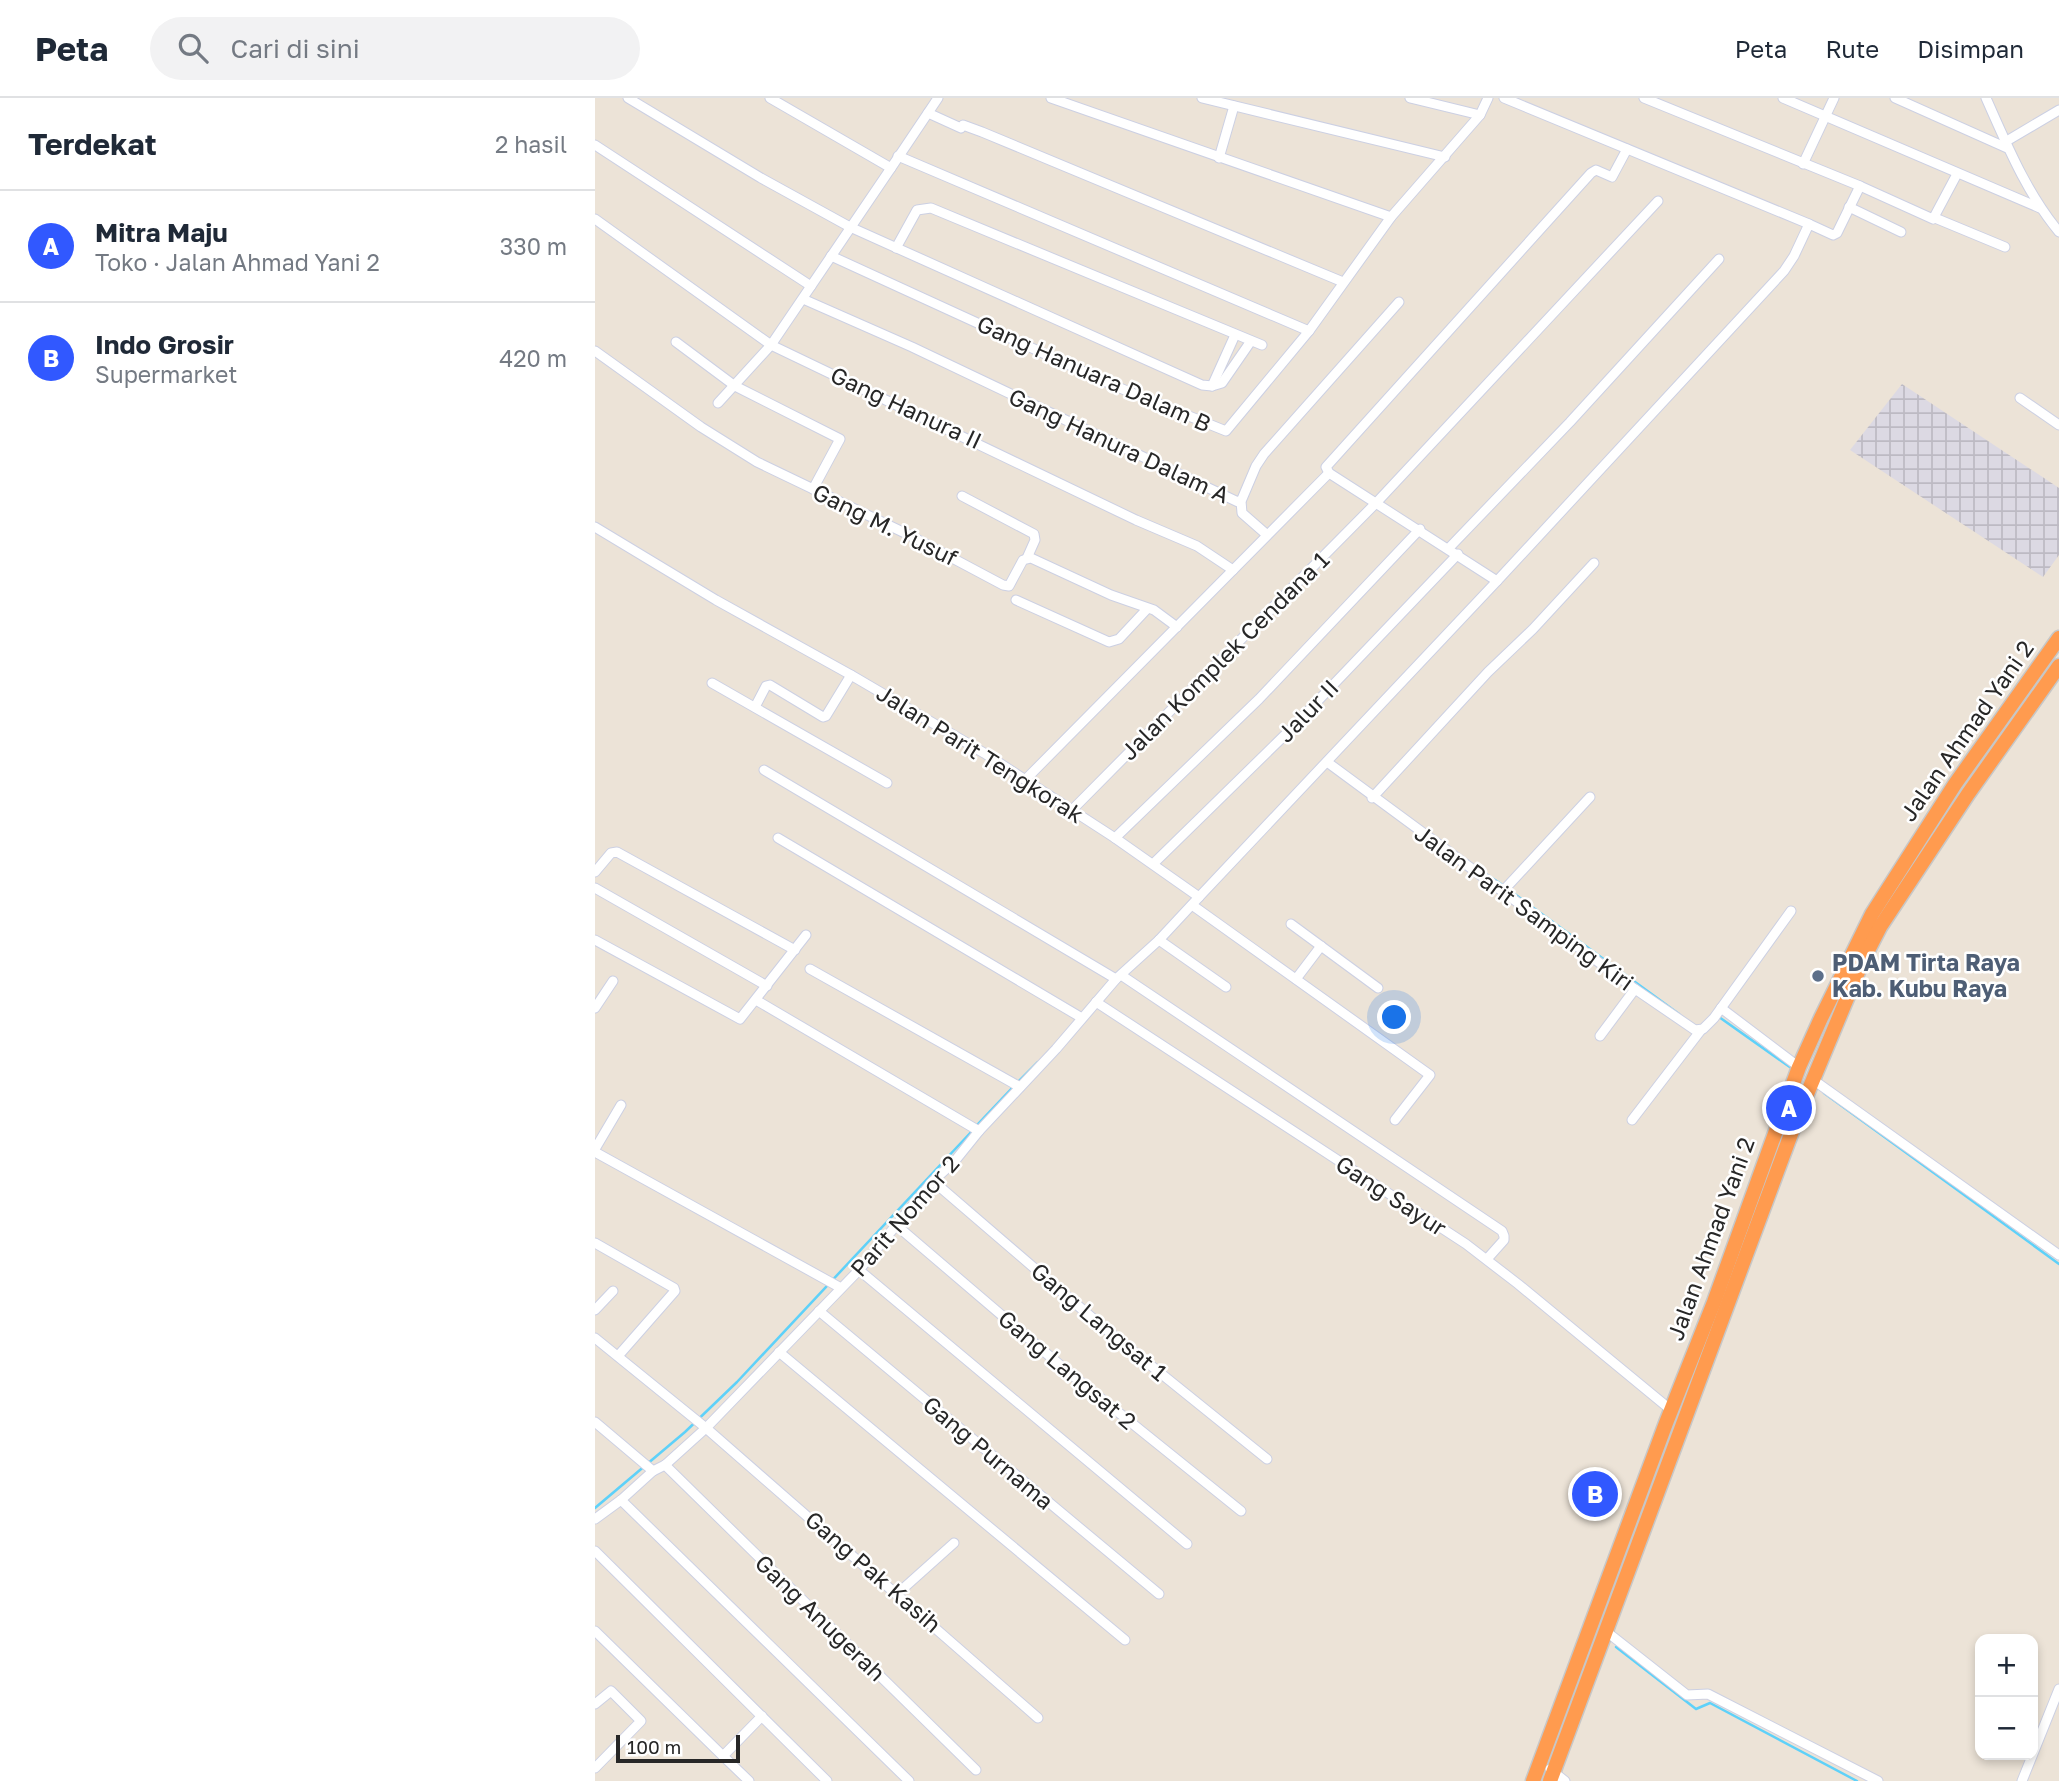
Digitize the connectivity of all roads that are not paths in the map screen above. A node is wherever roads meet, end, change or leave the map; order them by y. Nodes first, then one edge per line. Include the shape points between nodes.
1 (628, 98) edge
2 (770, 98) edge
3 (938, 98) edge
4 (1051, 98) edge
5 (1202, 98) edge
6 (1409, 98) edge
7 (1488, 98) edge
8 (1504, 98) edge
9 (1644, 98) edge
10 (1783, 98) edge
11 (1834, 98) edge
12 (1895, 98) edge
13 (1986, 98) edge
14 (1219, 100) edge
15 (1234, 106) junction
16 (2059, 110) edge
17 (928, 113) junction
18 (1480, 115) junction
19 (1826, 117) junction
20 (595, 145) edge
21 (2006, 145) junction
22 (1627, 149) junction
23 (898, 156) junction
24 (1445, 157) junction
25 (1219, 158) junction
26 (1803, 164) junction
27 (891, 168) junction
28 (1957, 174) junction
29 (1860, 186) junction
30 (1658, 201) dead end
31 (1849, 207) junction
32 (2040, 208) junction
33 (1391, 217) junction
34 (1935, 217) junction
35 (595, 219) edge
36 (1809, 224) junction
37 (850, 227) junction
38 (1901, 232) dead end
39 (2059, 232) edge
40 (2005, 247) dead end
41 (896, 248) junction
42 (831, 256) junction
43 (1719, 259) dead end
44 (1343, 282) junction
45 (811, 286) junction
46 (803, 299) junction
47 (1399, 303) dead end
48 (1309, 331) junction
49 (1235, 335) junction
50 (1251, 341) junction
51 (676, 342) dead end
52 (771, 345) junction
53 (1262, 345) dead end
54 (595, 351) edge
55 (735, 386) junction
56 (1212, 386) junction
57 (2020, 398) dead end
58 (718, 403) dead end
59 (2059, 425) edge
60 (1329, 473) junction
61 (813, 489) junction
62 (962, 496) dead end
63 (1241, 501) junction
64 (1377, 502) junction
65 (595, 527) edge
66 (1420, 529) junction
67 (1266, 534) junction
68 (1453, 551) junction
69 (1027, 558) junction
70 (1594, 563) dead end
71 (1233, 570) junction
72 (1497, 581) junction
73 (1016, 600) dead end
74 (1147, 609) junction
75 (1177, 627) junction
76 (2059, 638) edge
77 (2059, 666) edge
78 (851, 675) junction
79 (712, 683) dead end
80 (755, 707) junction
81 (1327, 762) junction
82 (764, 770) dead end
83 (1026, 779) junction
84 (887, 783) dead end
85 (1590, 797) dead end
86 (1372, 798) junction
87 (1072, 810) junction
88 (778, 838) dead end
89 (1115, 838) junction
90 (1153, 864) junction
91 (595, 872) edge
92 (595, 888) edge
93 (1506, 888) junction
94 (1196, 901) junction
95 (1791, 911) dead end
96 (1290, 924) dead end
97 (806, 935) dead end
98 (595, 940) edge
99 (1159, 940) junction
100 (1321, 946) junction
101 (795, 950) junction
102 (810, 969) dead end
103 (1119, 977) junction
104 (1296, 979) junction
105 (613, 981) dead end
106 (767, 986) junction
107 (1226, 987) dead end
108 (1378, 988) dead end
109 (1635, 989) junction
110 (756, 1000) junction
111 (1096, 1002) junction
112 (595, 1009) edge
113 (1717, 1013) junction
114 (1082, 1018) junction
115 (1701, 1030) junction
116 (1599, 1036) dead end
117 (1798, 1071) junction
118 (1811, 1083) junction
119 (1020, 1087) junction
120 (621, 1105) dead end
121 (1395, 1119) dead end
122 (1632, 1120) dead end
123 (979, 1130) junction
124 (595, 1151) edge
125 (933, 1181) junction
126 (896, 1225) junction
127 (595, 1243) edge
128 (2059, 1255) edge
129 (1486, 1259) junction
130 (859, 1270) junction
131 (834, 1285) junction
132 (613, 1292) dead end
133 (1714, 1302) junction
134 (1728, 1308) junction
135 (595, 1310) edge
136 (819, 1311) junction
137 (595, 1338) edge
138 (779, 1352) junction
139 (618, 1356) junction
140 (1671, 1410) junction
141 (595, 1422) edge
142 (706, 1428) junction
143 (1267, 1460) dead end
144 (665, 1465) junction
145 (653, 1471) junction
146 (621, 1500) junction
147 (1241, 1511) dead end
148 (597, 1515) edge
149 (954, 1543) dead end
150 (1187, 1545) dead end
151 (595, 1551) edge
152 (897, 1594) junction
153 (1159, 1594) dead end
154 (595, 1631) edge
155 (1607, 1632) junction
156 (1125, 1640) dead end
157 (2059, 1689) edge
158 (595, 1704) edge
159 (762, 1716) junction
160 (1038, 1717) dead end
161 (723, 1756) junction
162 (1540, 1764) junction
163 (595, 1768) edge
164 (976, 1770) dead end
165 (1556, 1778) edge
166 (749, 1781) edge
167 (827, 1781) edge
168 (909, 1781) edge
169 (1533, 1781) edge
170 (1878, 1781) edge
171 (2022, 1781) edge

1 - 37 street
2 - 27 street
3 - 17 street
4 - 25 street
5 - 14 street
6 - 18 street
7 - 18 street, Gang Hanuara Dalam B
8 - 22 street
9 - 26 street
10 - 19 street
11 - 19 street
12 - 21 street
13 - 21 street
14 - 15 street
15 - 24 street
15 - 25 street
16 - 21 street
17 - 23 street
17 - 44 street
18 - 24 street, Gang Hanuara Dalam B
19 - 26 street
19 - 28 street
20 - 45 street
21 - 32 street
22 - 36 street
22 - 60 street via 1612,177 1594,170 1582,183 1327,465
23 - 27 street
23 - 48 street
24 - 33 street, Gang Hanuara Dalam B
25 - 33 street
26 - 29 street
27 - 37 street
28 - 32 street
28 - 34 street
29 - 31 street
29 - 34 street
30 - 64 street, Jalan Komplek Cendana 1
31 - 36 street via 1836,234
31 - 38 street
32 - 39 street
33 - 44 street, Gang Hanuara Dalam B
34 - 40 street
35 - 52 street, Gang Hanura II
36 - 72 street via 1784,271
37 - 41 street
37 - 42 street
41 - 49 street via 917,210 931,208
41 - 56 street
42 - 45 street
42 - 48 street, Gang Hanuara Dalam B via 1224,431
43 - 68 street, Jalur II
44 - 48 street, Gang Hanuara Dalam B
45 - 46 street
46 - 52 street
46 - 63 street, Gang Hanura Dalam A
47 - 63 street, Gang Hanura Dalam A via 1264,454
49 - 50 street
49 - 56 street
50 - 53 street
50 - 56 street via 1222,383
51 - 55 street
52 - 55 street
52 - 71 street, Gang Hanura II via 1197,546
54 - 61 street, Gang M. Yusuf via 726,443
55 - 58 street
55 - 61 street via 840,439
57 - 59 street
60 - 64 street
60 - 67 street
61 - 69 street, Gang M. Yusuf via 1003,585 1012,583
62 - 69 street via 1034,534
63 - 67 street via 1242,513
64 - 66 street
64 - 87 street, Jalan Komplek Cendana 1
65 - 78 street, Jalan Parit Tengkorak
66 - 68 street
66 - 89 street via 1259,699
67 - 71 street
68 - 72 street
68 - 90 street, Jalur II via 1290,730
69 - 74 street
70 - 86 street
71 - 75 street
72 - 81 street
73 - 74 street via 1109,642 1119,639
74 - 75 street
75 - 83 street
76 - 117 highway, Jalan Ahmad Yani 2 via 1955,784 1872,914
77 - 118 highway, Jalan Ahmad Yani 2 via 1880,927
78 - 80 street via 823,717 770,685
78 - 83 street, Jalan Parit Tengkorak
79 - 80 street
80 - 84 street
81 - 86 street, Jalan Parit Samping Kiri
81 - 94 street
82 - 103 street
83 - 87 street, Jalan Parit Tengkorak
85 - 93 street
86 - 93 street, Jalan Parit Samping Kiri
87 - 89 street, Jalan Parit Tengkorak
88 - 114 street
89 - 90 street, Jalan Parit Tengkorak
90 - 94 street, Jalan Parit Tengkorak
91 - 101 street via 617,852
92 - 106 street
93 - 109 street, Jalan Parit Samping Kiri
94 - 99 street, Parit Nomor 2
94 - 104 street, Jalan Parit Tengkorak
95 - 113 street
96 - 100 street
97 - 101 street
98 - 110 street via 740,1019
99 - 103 street, Parit Nomor 2
99 - 107 street
100 - 104 street
100 - 108 street
101 - 106 street
102 - 119 street
103 - 111 street, Parit Nomor 2
103 - 129 street via 1502,1231 1504,1240
104 - 121 street, Jalan Parit Tengkorak via 1430,1075
105 - 112 street
106 - 110 street
109 - 115 street, Jalan Parit Samping Kiri via 1691,1028
109 - 116 street
110 - 123 street
111 - 114 street, Parit Nomor 2
111 - 129 street, Gang Sayur
113 - 115 street
113 - 117 street
114 - 119 street, Parit Nomor 2
115 - 122 street
117 - 133 highway, Jalan Ahmad Yani 2
118 - 128 street
118 - 134 highway, Jalan Ahmad Yani 2
119 - 123 street, Parit Nomor 2
120 - 124 street
123 - 125 street, Parit Nomor 2
124 - 131 street
125 - 126 street, Parit Nomor 2
125 - 143 street, Gang Langsat 1
126 - 130 street, Parit Nomor 2
126 - 147 street, Gang Langsat 2
127 - 139 street via 675,1291
129 - 140 street, Gang Sayur
130 - 131 street, Parit Nomor 2
130 - 150 street
131 - 136 street, Parit Nomor 2
132 - 135 street
133 - 134 highway
133 - 140 highway, Jalan Ahmad Yani 2
134 - 155 highway, Jalan Ahmad Yani 2
136 - 138 street, Parit Nomor 2
136 - 153 street, Gang Purnama
137 - 139 street, Gang Pak Kasih
138 - 142 street, Parit Nomor 2
138 - 156 street
139 - 142 street, Gang Pak Kasih
140 - 162 highway, Jalan Ahmad Yani 2
141 - 145 street
142 - 144 street, Parit Nomor 2
142 - 152 street, Gang Pak Kasih
144 - 145 street, Parit Nomor 2
144 - 164 street, Gang Anugerah
145 - 146 street, Parit Nomor 2
146 - 148 street, Parit Nomor 2
146 - 168 street
149 - 152 street
151 - 159 street
152 - 160 street, Gang Pak Kasih
154 - 161 street
155 - 165 highway, Jalan Ahmad Yani 2
155 - 170 street via 1686,1695 1708,1694
157 - 171 street
158 - 163 street via 611,1691 641,1721
159 - 161 street
159 - 167 street
161 - 166 street
162 - 165 street
162 - 169 highway, Jalan Ahmad Yani 2

